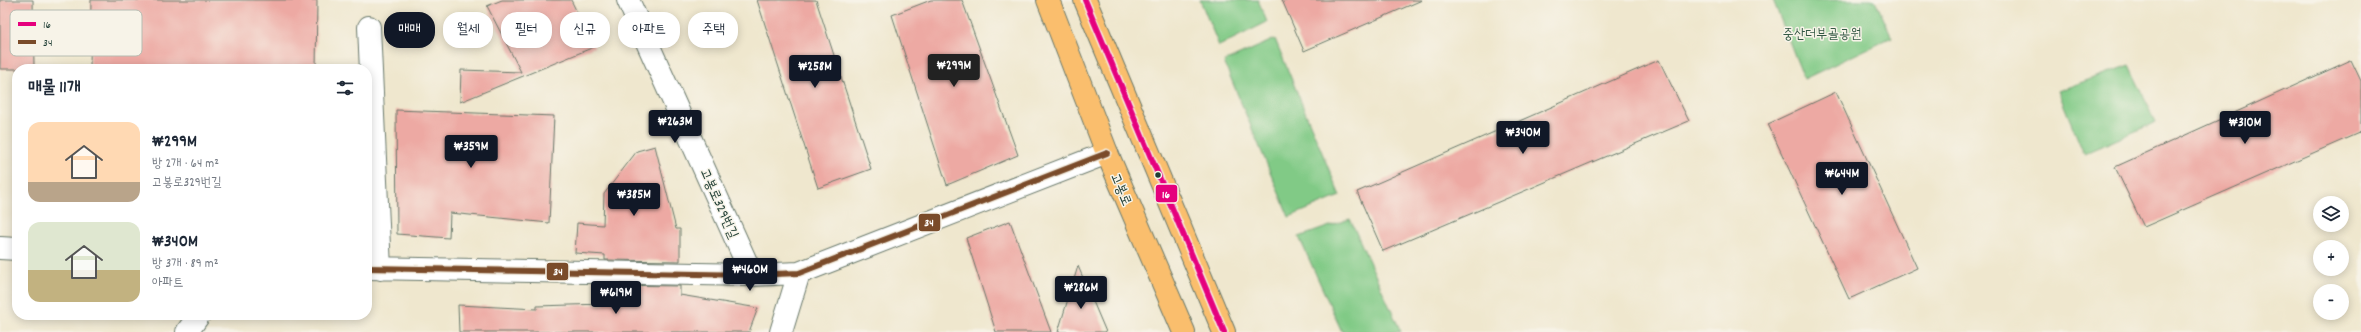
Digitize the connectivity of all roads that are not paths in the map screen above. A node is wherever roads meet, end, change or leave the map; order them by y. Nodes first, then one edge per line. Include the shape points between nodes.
1 (628, 0) edge
2 (1048, 0) edge
3 (1085, 0) edge
4 (369, 27) dead end
5 (370, 64) edge
6 (1107, 153) junction
7 (372, 208) edge
8 (0, 248) edge
9 (12, 248) edge
10 (373, 269) edge
11 (799, 273) junction
12 (752, 275) junction
13 (195, 320) edge
14 (186, 332) edge
15 (781, 332) edge
16 (1184, 332) edge
17 (1224, 332) edge

1 - 12 street, 고봉로329번길
2 - 6 main road, 고봉로
3 - 17 main road
4 - 5 street
6 - 11 street
6 - 16 main road, 고봉로
7 - 10 street
8 - 9 street
10 - 12 street
11 - 12 street
11 - 15 street
13 - 14 street

